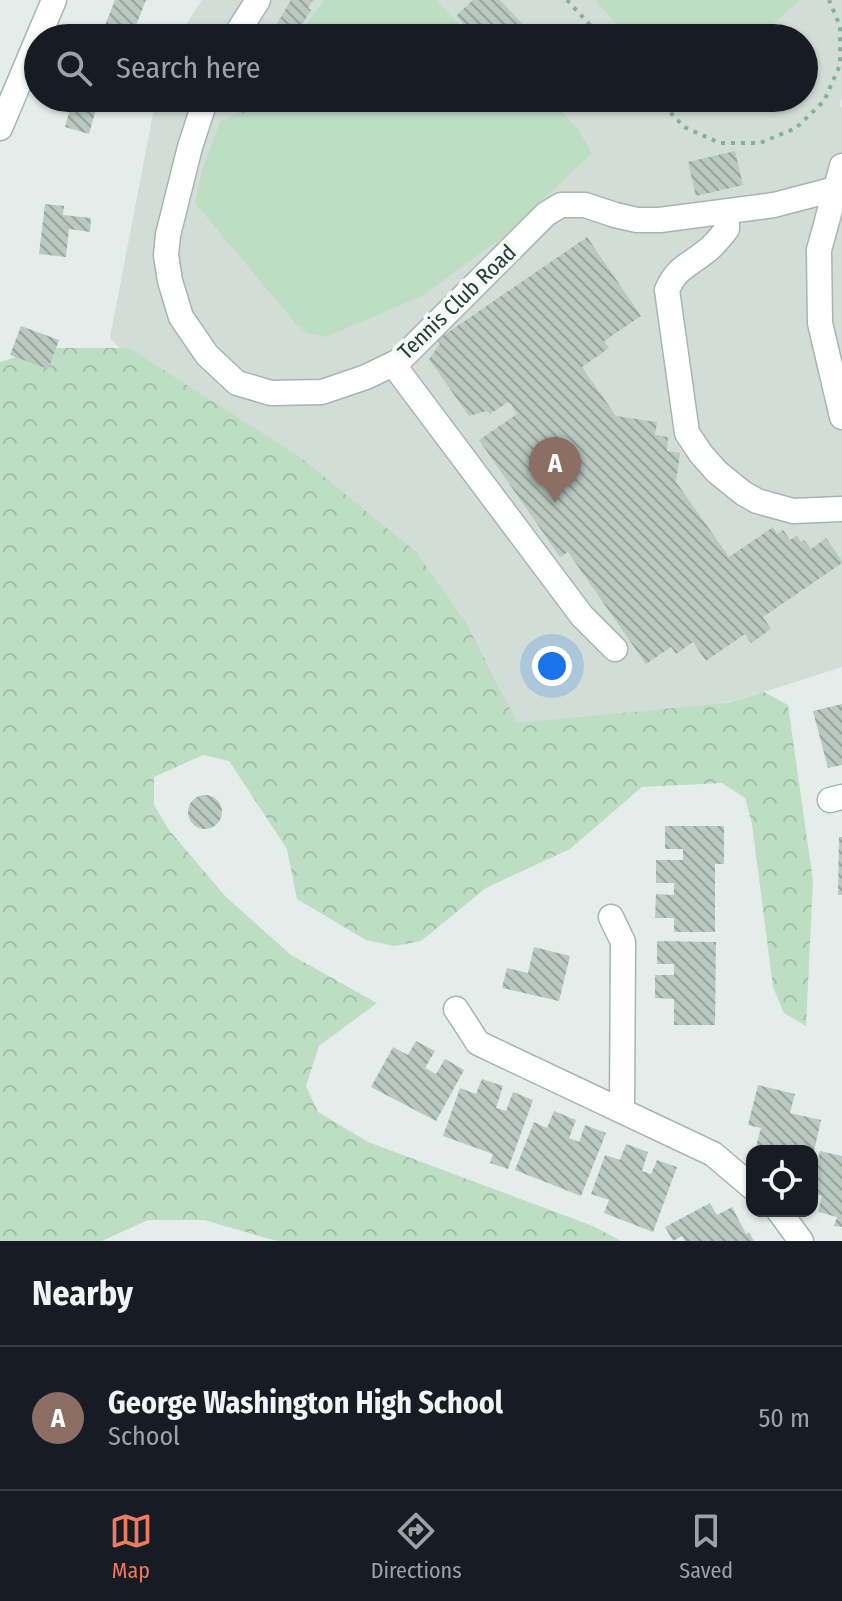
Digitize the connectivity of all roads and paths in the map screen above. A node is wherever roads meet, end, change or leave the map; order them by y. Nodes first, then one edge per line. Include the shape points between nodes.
1 (54, 0) edge
2 (258, 0) edge
3 (567, 0) edge
4 (829, 0) edge
5 (44, 24) edge
6 (243, 24) edge
7 (589, 24) edge
8 (24, 71) edge
9 (818, 107) edge
10 (202, 112) edge
11 (670, 112) edge
12 (813, 112) edge
13 (0, 128) edge
14 (839, 177) edge
15 (727, 212) junction
16 (393, 364) junction
17 (842, 417) edge
18 (842, 509) edge
19 (615, 649) dead end
20 (611, 917) dead end
21 (456, 1009) dead end
22 (622, 1110) junction
23 (746, 1182) edge
24 (783, 1217) edge
25 (801, 1241) edge

1 - 5 street
2 - 6 street
3 - 7 path
4 - 9 path via 840,26 840,65
8 - 13 street
10 - 16 street, Tennis Club Road via 166,255 181,317 199,345 237,383 271,393 322,392
11 - 12 path via 684,127 720,143 760,143 796,128
14 - 15 street, Tennis Club Road via 774,205
14 - 17 street, Tennis Club Road via 819,250 820,323
15 - 16 street, Tennis Club Road via 637,220 585,205 561,205
15 - 18 street via 727,229 679,269 667,290 687,433 717,472 757,501 793,511
16 - 19 street via 582,616
20 - 22 street via 623,942
21 - 22 street via 478,1043
22 - 23 street via 713,1154
24 - 25 street

